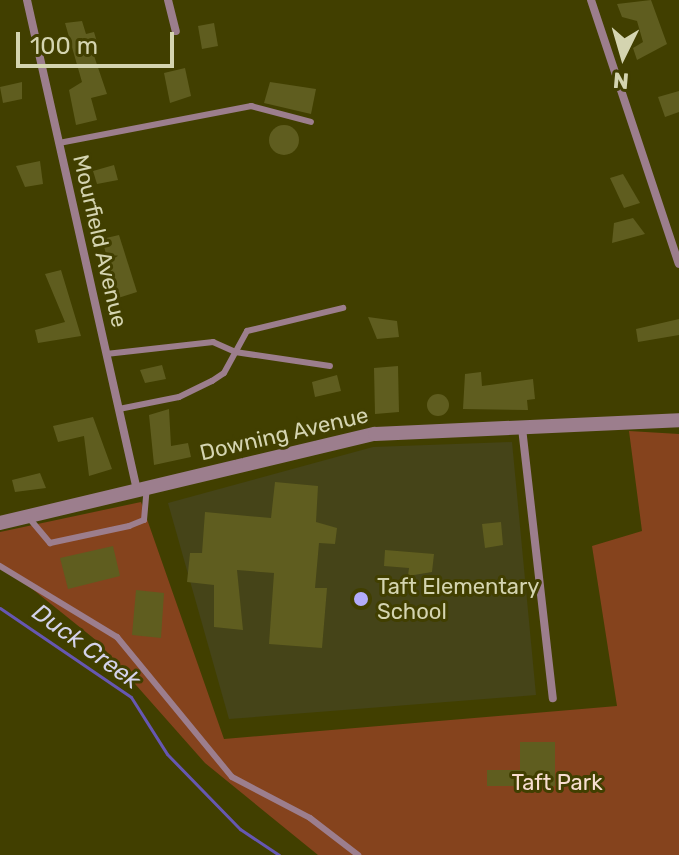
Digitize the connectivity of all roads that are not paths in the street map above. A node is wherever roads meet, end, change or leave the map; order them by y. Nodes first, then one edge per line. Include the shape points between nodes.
1 (29, 0) edge
2 (168, 0) edge
3 (591, 0) edge
4 (176, 31) dead end
5 (311, 122) dead end
6 (59, 143) junction
7 (679, 264) edge
8 (343, 308) dead end
9 (235, 352) junction
10 (106, 354) junction
11 (330, 366) dead end
12 (119, 409) junction
13 (679, 420) edge
14 (522, 428) junction
15 (142, 489) junction
16 (28, 516) junction
17 (0, 523) edge
18 (0, 566) edge
19 (553, 698) dead end
20 (358, 855) edge

1 - 6 street, Mourfield Avenue
2 - 4 street
3 - 7 street
5 - 6 lane via 251,106
6 - 10 street, Mourfield Avenue
8 - 9 lane via 247,331
9 - 10 lane via 200,342
9 - 11 lane
9 - 12 lane via 212,381 179,397
10 - 12 street, Mourfield Avenue
12 - 15 street, Mourfield Avenue
13 - 14 street, Downing Avenue
14 - 15 street, Downing Avenue via 375,434
14 - 19 street
15 - 16 street, Downing Avenue
15 - 16 lane via 144,520 129,526 50,543
16 - 17 street, Downing Avenue
18 - 20 lane via 117,637 232,777 310,818

